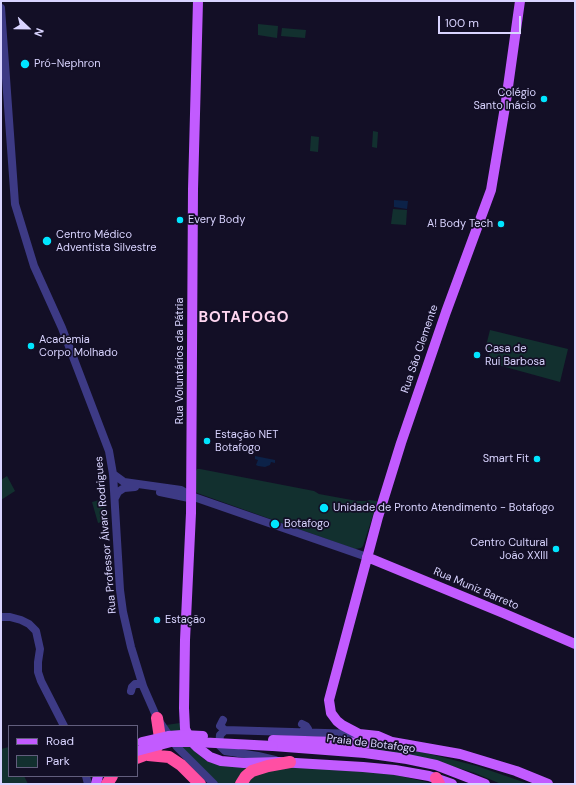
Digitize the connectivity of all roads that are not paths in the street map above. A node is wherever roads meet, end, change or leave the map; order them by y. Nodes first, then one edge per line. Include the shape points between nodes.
1 (198, 1) edge
2 (520, 1) edge
3 (1, 8) edge
4 (113, 474) junction
5 (191, 497) junction
6 (115, 498) junction
7 (367, 557) junction
8 (1, 617) edge
9 (575, 644) edge
10 (143, 686) junction
11 (131, 691) dead end
12 (328, 703) joint
13 (157, 718) junction
14 (224, 720) dead end
15 (63, 725) edge
16 (224, 730) junction
17 (359, 734) junction
18 (392, 742) junction
19 (273, 743) junction
20 (138, 744) edge
21 (177, 747) junction
22 (365, 753) junction
23 (141, 755) edge
24 (169, 757) junction
25 (284, 762) junction
26 (435, 780) edge
27 (200, 784) edge
28 (214, 784) edge
29 (241, 784) edge
30 (452, 784) edge
31 (485, 784) edge
32 (548, 784) edge

1 - 5 main road, Rua Voluntários da Pátria via 193,188
2 - 7 main road, Rua São Clemente via 491,190 416,397
3 - 4 street, Rua Professor Álvaro Rodrigues via 15,204 34,266 62,328 107,442
4 - 5 street via 124,482 181,490
4 - 6 street, Rua Professor Álvaro Rodrigues
5 - 6 street via 129,487 118,492
5 - 7 street
5 - 25 main road, Rua Voluntários da Pátria via 185,640 185,729 193,744 214,759 244,763
6 - 10 street, Rua Professor Álvaro Rodrigues via 123,612
7 - 9 main road, Rua Muniz Barreto
7 - 12 main road, Rua São Clemente
8 - 15 street via 10,616 29,624 36,631 40,649 38,672
10 - 11 street via 135,684
10 - 13 street, Rua Professor Álvaro Rodrigues
12 - 17 main road, Praia de Botafogo via 339,723
13 - 21 street, Rua Professor Álvaro Rodrigues
13 - 23 highway via 160,741 156,749
14 - 16 street via 220,726
16 - 17 street, Praia de Botafogo via 302,728
16 - 25 street via 219,743 225,751
17 - 18 main road, Praia de Botafogo via 378,736
18 - 19 main road, Praia de Botafogo
18 - 32 main road, Praia de Botafogo via 460,754
19 - 20 main road, bridge via 182,735
19 - 22 main road, Praia de Botafogo
19 - 23 main road, bridge via 171,742
21 - 24 highway via 169,744 165,746 164,751
21 - 28 street, Rua Professor Álvaro Rodrigues
22 - 26 main road via 419,771
22 - 31 main road, Praia de Botafogo via 436,765
23 - 24 highway
24 - 27 highway
25 - 26 main road via 395,770
25 - 29 highway via 252,771
26 - 30 main road

